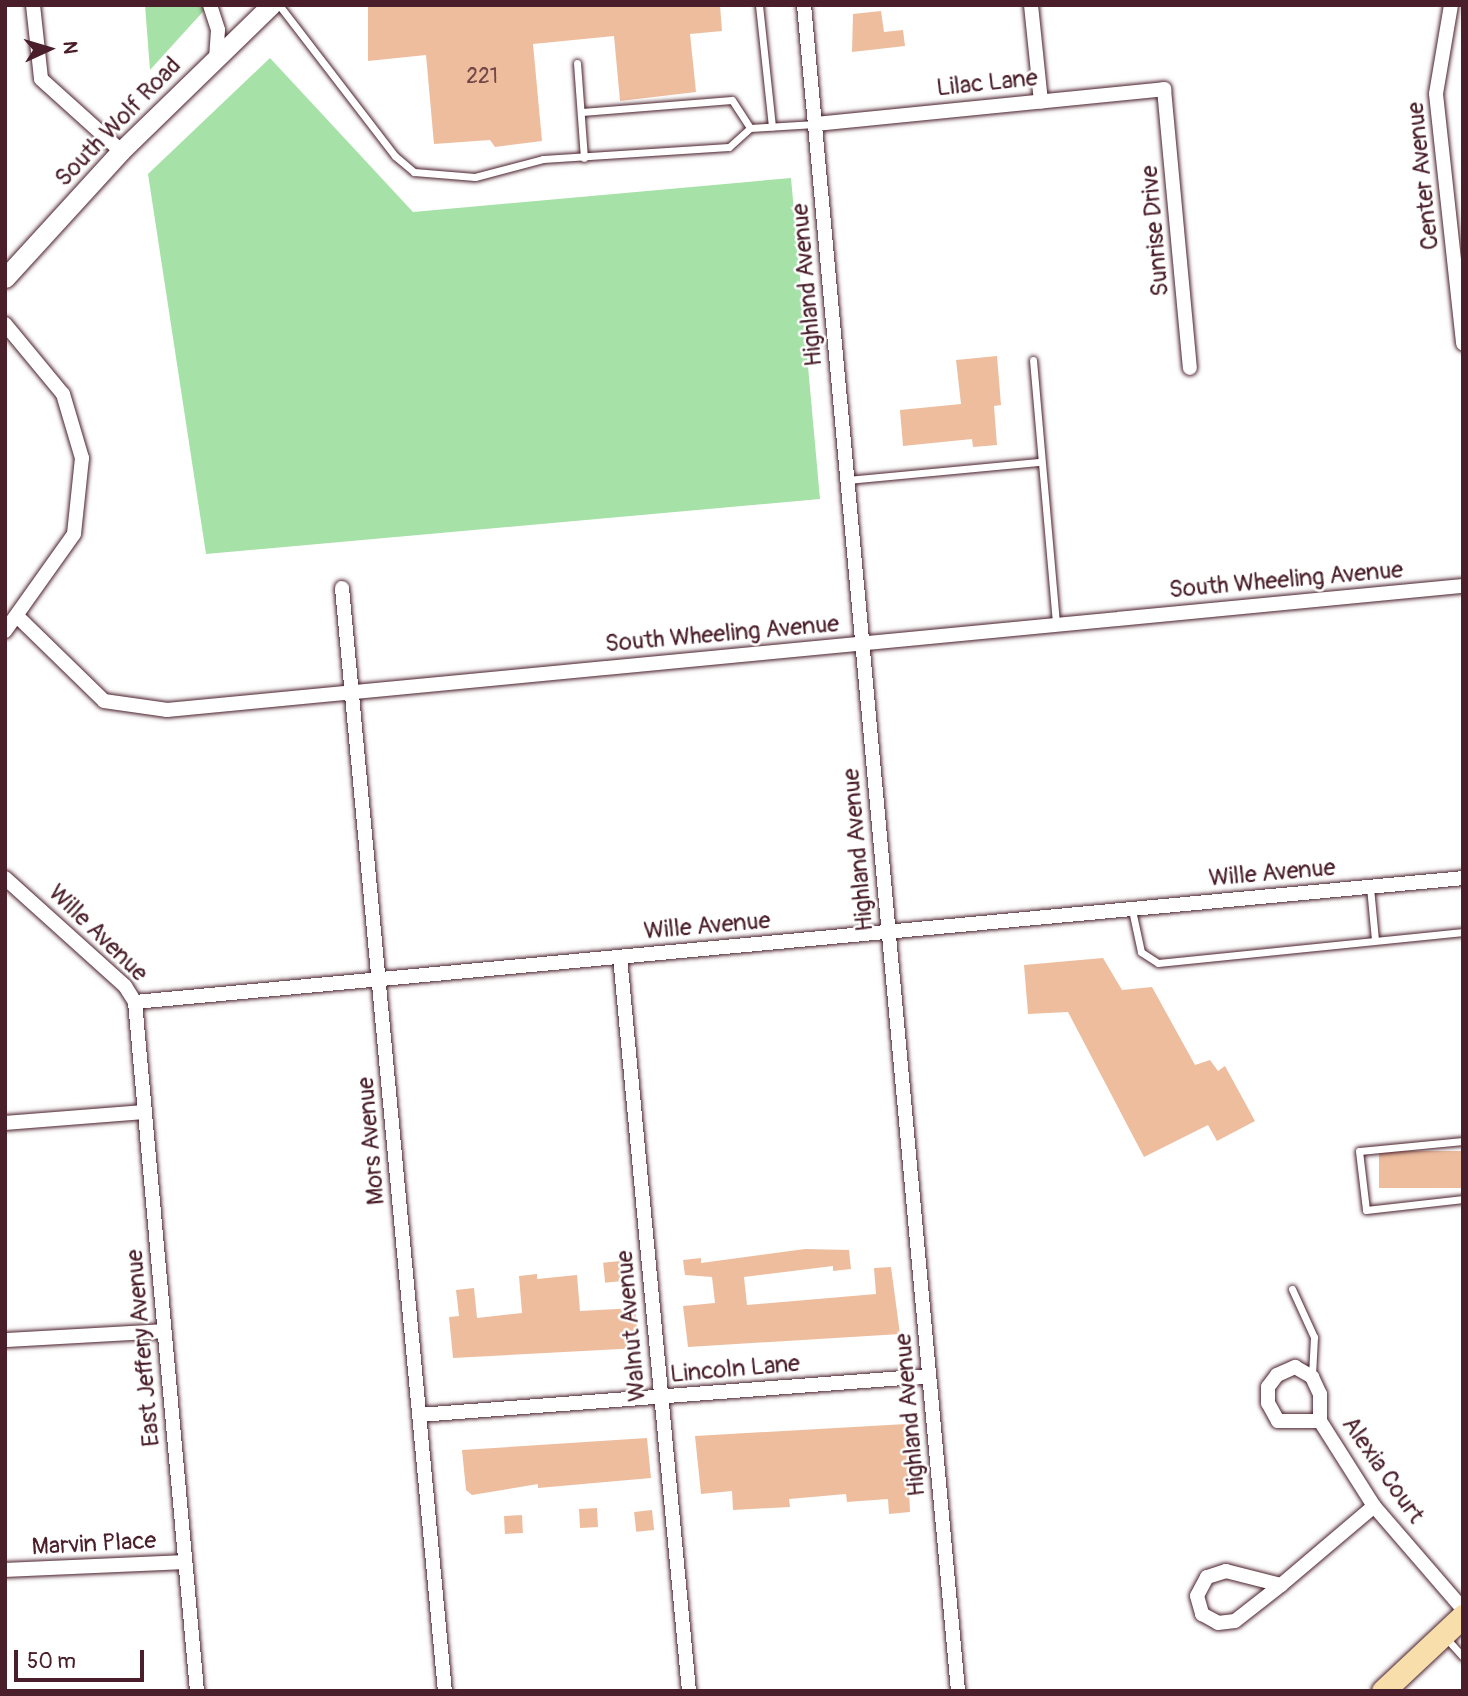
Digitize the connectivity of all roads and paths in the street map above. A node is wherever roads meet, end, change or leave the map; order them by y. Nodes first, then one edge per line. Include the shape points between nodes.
1 (33, 5) edge
2 (210, 5) edge
3 (271, 5) edge
4 (279, 5) edge
5 (759, 5) edge
6 (804, 5) edge
7 (1031, 5) edge
8 (1451, 5) edge
9 (216, 56) junction
10 (577, 63) dead end
11 (1164, 89) joint
12 (1041, 101) junction
13 (582, 112) junction
14 (815, 124) junction
15 (772, 126) junction
16 (750, 128) junction
17 (121, 151) junction
18 (584, 158) junction
19 (5, 278) edge
20 (5, 324) edge
21 (1463, 344) edge
22 (1033, 360) dead end
23 (1190, 368) dead end
24 (1040, 462) junction
25 (847, 480) junction
26 (1463, 586) edge
27 (342, 588) dead end
28 (18, 617) junction
29 (1056, 625) junction
30 (5, 631) edge
31 (863, 643) junction
32 (352, 692) junction
33 (5, 878) edge
34 (1463, 878) edge
35 (1370, 887) junction
36 (1132, 909) junction
37 (889, 932) junction
38 (1463, 932) edge
39 (1375, 940) junction
40 (620, 957) junction
41 (379, 979) junction
42 (135, 1002) junction
43 (144, 1112) junction
44 (5, 1123) edge
45 (1463, 1141) edge
46 (1463, 1199) edge
47 (1293, 1289) dead end
48 (164, 1331) junction
49 (5, 1340) edge
50 (929, 1376) junction
51 (1312, 1377) junction
52 (660, 1399) junction
53 (419, 1415) junction
54 (1320, 1421) junction
55 (1374, 1506) junction
56 (185, 1562) junction
57 (5, 1570) edge
58 (1280, 1585) junction
59 (1463, 1609) edge
60 (1463, 1616) edge
61 (1443, 1634) junction
62 (1463, 1657) edge
63 (197, 1691) edge
64 (445, 1691) edge
65 (690, 1691) edge
66 (958, 1691) edge
67 (1383, 1691) edge

1 - 17 street via 41,79
2 - 9 street via 218,30
3 - 9 main road, South Wolf Road
4 - 18 lane via 395,156 414,172 475,177 543,159
5 - 15 lane
6 - 14 street, Highland Avenue
7 - 12 street
8 - 21 street, Center Avenue via 1437,94
9 - 17 main road, South Wolf Road
10 - 13 lane
11 - 12 street, Lilac Lane
11 - 23 street, Sunrise Drive
12 - 14 street, Lilac Lane
13 - 16 lane via 732,100
13 - 18 lane
14 - 15 lane
14 - 25 street, Highland Avenue
15 - 16 lane
16 - 18 lane via 729,148
17 - 19 main road, South Wolf Road
20 - 28 street via 63,394 82,458 74,534
22 - 24 lane
24 - 25 lane
24 - 29 lane
25 - 31 street, Highland Avenue
26 - 29 street, South Wheeling Avenue
27 - 32 street, Mors Avenue
28 - 30 street
28 - 32 street, South Wheeling Avenue via 104,701 167,709
29 - 31 street, South Wheeling Avenue
31 - 32 street, South Wheeling Avenue
31 - 37 street, Highland Avenue
32 - 41 street, Mors Avenue
33 - 42 street, Wille Avenue via 125,986
34 - 35 street, Wille Avenue
35 - 36 street, Wille Avenue
35 - 39 lane
36 - 37 street, Wille Avenue
36 - 39 lane via 1141,951 1158,963
37 - 40 street, Wille Avenue
37 - 50 street, Highland Avenue
38 - 39 lane
40 - 41 street, Wille Avenue
40 - 52 street, Walnut Avenue
41 - 42 street, Wille Avenue
41 - 53 street, Mors Avenue
42 - 43 street, East Jeffery Avenue
43 - 44 street
43 - 48 street, East Jeffery Avenue
45 - 46 lane via 1359,1151 1366,1210
47 - 51 lane via 1314,1337
48 - 49 street
48 - 56 street, East Jeffery Avenue
50 - 52 street, Lincoln Lane
50 - 66 street, Highland Avenue
51 - 54 street via 1320,1394
51 - 54 street via 1295,1367 1277,1375 1268,1387 1268,1403 1278,1421
52 - 53 street, Lincoln Lane
52 - 65 street, Walnut Avenue
53 - 64 street, Mors Avenue
54 - 55 street, Alexia Court
55 - 58 street
55 - 59 street, Alexia Court
56 - 57 street, Marvin Place
56 - 63 street, East Jeffery Avenue
58 - 58 street via 1235,1621 1218,1623 1202,1614 1198,1597 1207,1577 1226,1571
60 - 61 main road
61 - 62 lane
61 - 67 main road

